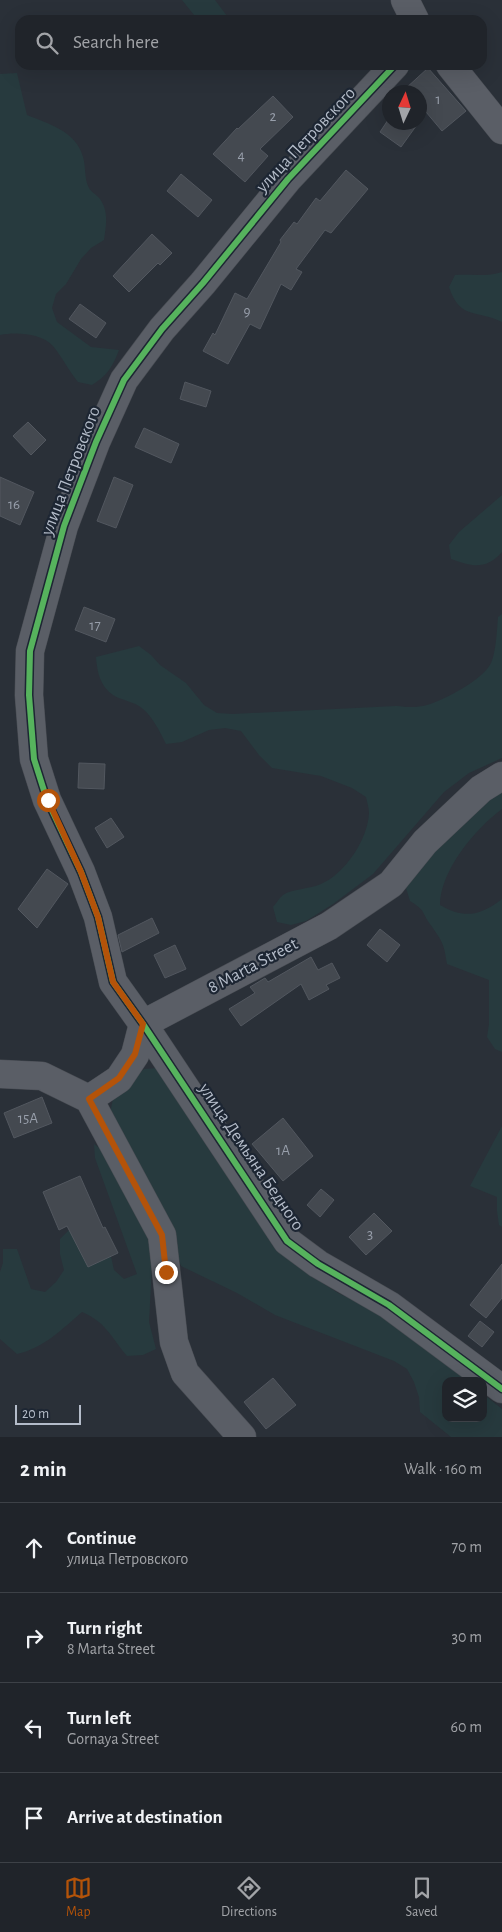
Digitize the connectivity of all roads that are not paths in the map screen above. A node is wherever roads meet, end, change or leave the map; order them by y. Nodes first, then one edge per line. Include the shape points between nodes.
1 (405, 0) edge
2 (412, 15) edge
3 (390, 70) edge
4 (454, 70) edge
5 (502, 130) edge
6 (502, 776) edge
7 (143, 1024) junction
8 (0, 1074) edge
9 (89, 1099) junction
10 (502, 1389) edge
11 (242, 1437) edge

1 - 2 street
3 - 7 street, улица Петровского via 288,179 162,329 124,380 64,526 30,651 29,694 34,759 98,917 113,982
4 - 5 street
6 - 7 street, 8 Marta Street via 467,802 426,842 390,884 329,926
7 - 9 street via 135,1054 119,1078
7 - 10 street, улица Демьяна Бедного via 286,1240 318,1264 389,1305
8 - 9 street via 42,1076
9 - 11 street via 162,1235 174,1342 185,1373

